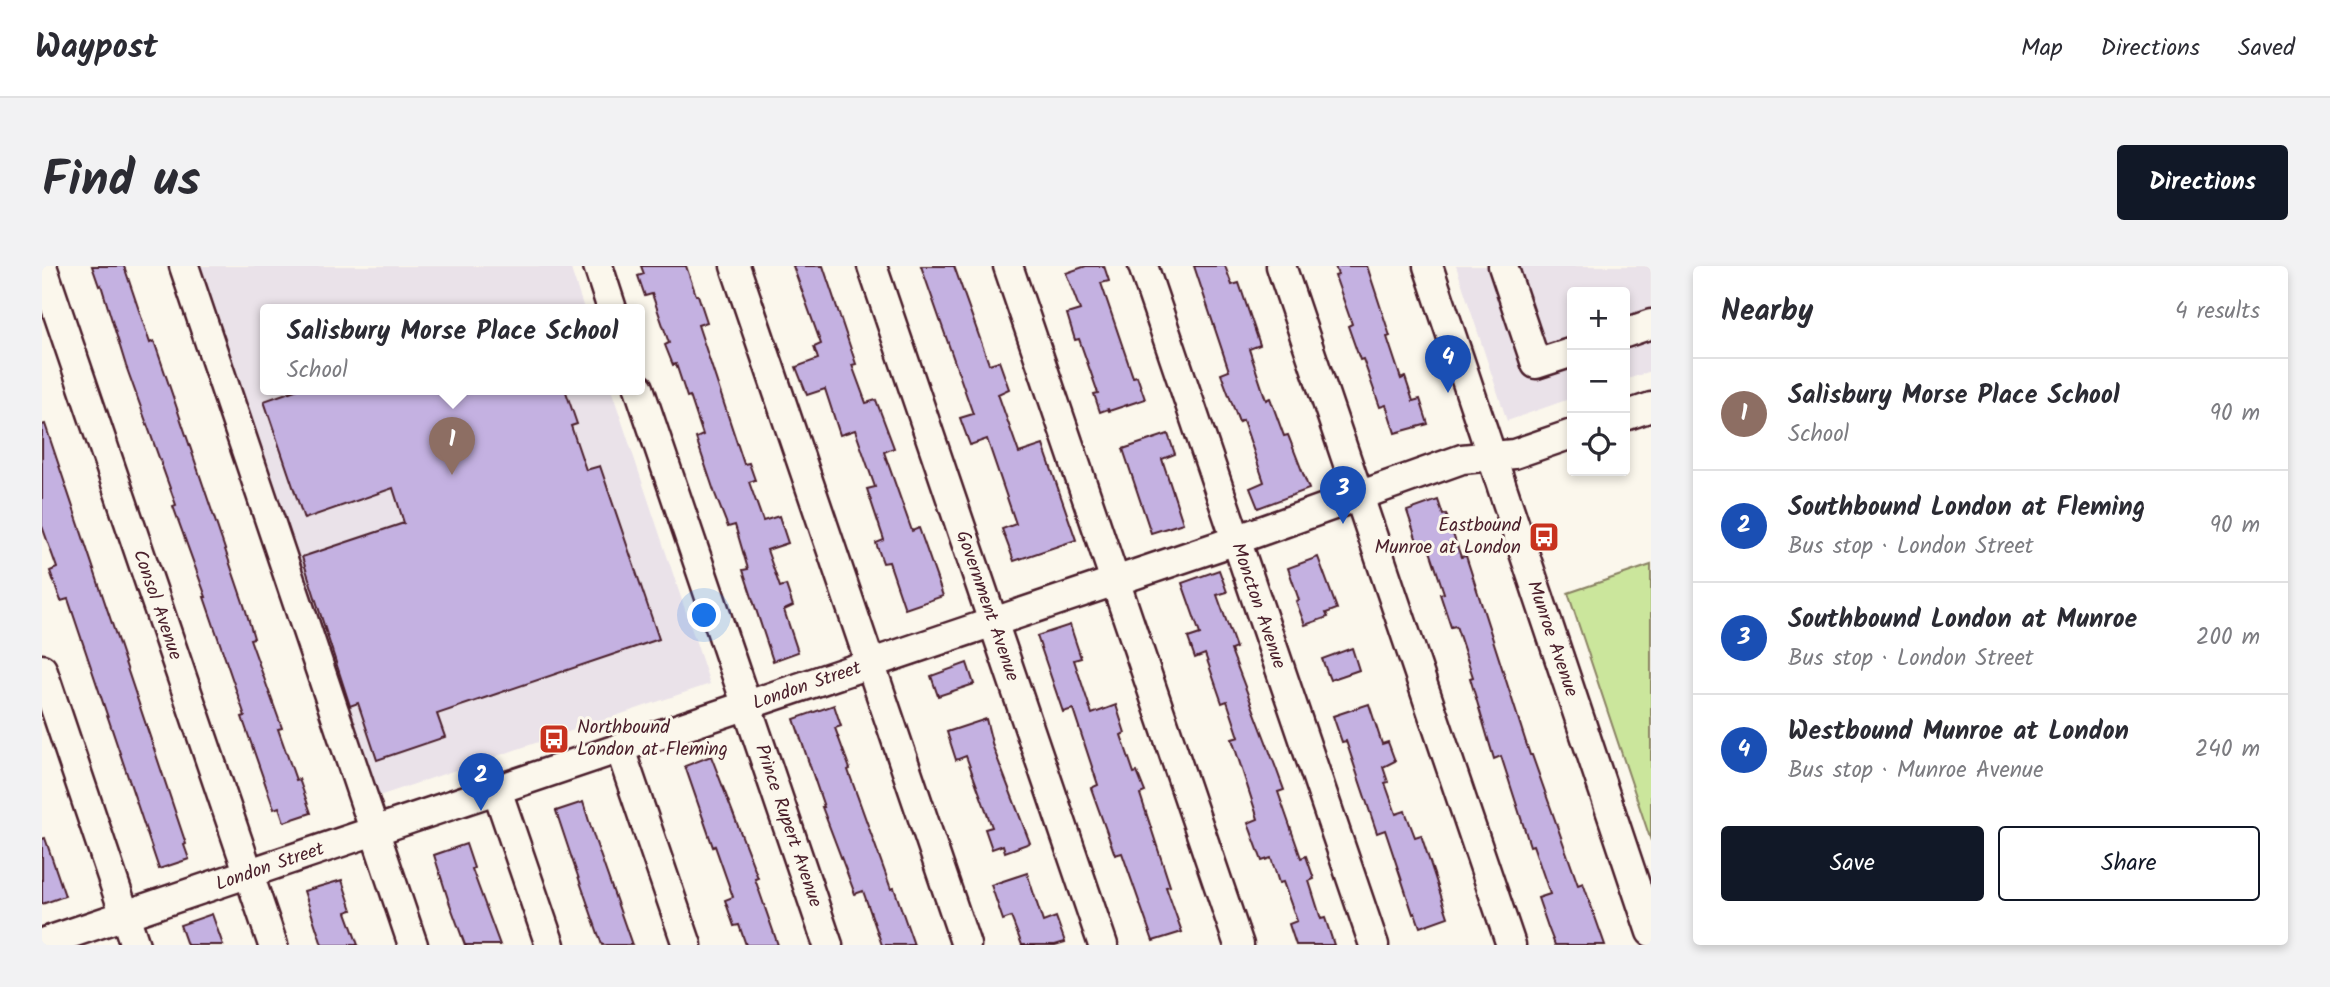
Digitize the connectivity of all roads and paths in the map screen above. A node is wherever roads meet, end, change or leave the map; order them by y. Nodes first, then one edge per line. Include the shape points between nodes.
1 (42, 266) edge
2 (184, 266) edge
3 (598, 266) edge
4 (735, 266) edge
5 (872, 266) edge
6 (1008, 266) edge
7 (1143, 266) edge
8 (1281, 266) edge
9 (1428, 266) edge
10 (1503, 266) edge
11 (610, 304) edge
12 (1651, 324) edge
13 (1630, 331) edge
14 (1567, 355) edge
15 (641, 395) edge
16 (1651, 407) edge
17 (1630, 414) edge
18 (1567, 436) edge
19 (1492, 458) junction
20 (1359, 497) junction
21 (1236, 540) junction
22 (1115, 580) junction
23 (993, 621) junction
24 (871, 664) junction
25 (42, 668) edge
26 (747, 706) junction
27 (620, 749) junction
28 (498, 790) junction
29 (375, 832) junction
30 (249, 874) junction
31 (126, 916) junction
32 (1651, 932) edge
33 (42, 943) edge
34 (135, 945) edge
35 (272, 945) edge
36 (413, 945) edge
37 (550, 945) edge
38 (687, 945) edge
39 (828, 945) edge
40 (966, 945) edge
41 (1103, 945) edge
42 (1239, 945) edge
43 (1374, 945) edge
44 (1511, 945) edge

1 - 30 street, Consol Avenue
2 - 29 street
3 - 11 street
4 - 24 street
5 - 23 street, Government Avenue
6 - 22 street
7 - 21 street, Moncton Avenue
8 - 20 street
9 - 19 street, Munroe Avenue
10 - 14 street via 1536,364
12 - 13 street
15 - 26 street, Prince Rupert Avenue
16 - 17 street
18 - 19 street, London Street
19 - 20 street, London Street via 1462,459
19 - 32 street, Munroe Avenue
20 - 21 street, London Street
20 - 44 street
21 - 22 street, London Street
21 - 43 street, Moncton Avenue
22 - 23 street, London Street
22 - 42 street
23 - 24 street, London Street
23 - 41 street, Government Avenue
24 - 26 street, London Street
24 - 40 street
25 - 31 street
26 - 27 street, London Street
26 - 39 street, Prince Rupert Avenue
27 - 28 street, London Street
27 - 38 street
28 - 29 street, London Street
28 - 37 street
29 - 30 street, London Street
29 - 36 street
30 - 31 street, London Street
30 - 35 street, Consol Avenue
31 - 33 street, London Street
31 - 34 street

